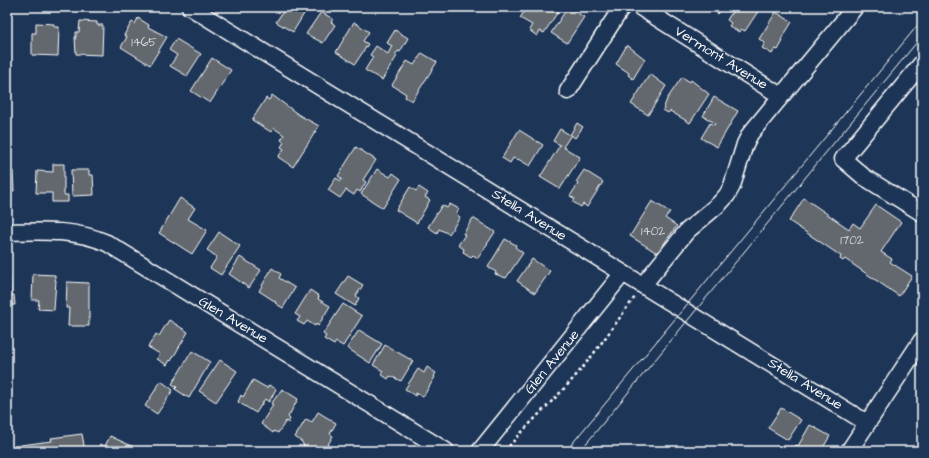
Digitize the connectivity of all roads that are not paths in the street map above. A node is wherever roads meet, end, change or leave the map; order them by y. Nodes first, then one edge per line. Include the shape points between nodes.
1 (190, 7) edge
2 (622, 7) edge
3 (640, 7) edge
4 (855, 7) edge
5 (922, 63) edge
6 (568, 91) dead end
7 (781, 96) junction
8 (922, 213) edge
9 (7, 232) edge
10 (623, 273) junction
11 (643, 285) junction
12 (922, 340) edge
13 (867, 423) junction
14 (446, 451) edge
15 (480, 451) edge
16 (849, 451) edge

1 - 10 street, Stella Avenue
2 - 6 street
3 - 7 street, Vermont Avenue
4 - 7 street
5 - 8 street via 843,159 864,176
7 - 11 street via 750,134 727,195 686,231
9 - 14 street, Glen Avenue via 73,233 92,236 107,243
10 - 11 street, Stella Avenue
10 - 15 street, Glen Avenue
11 - 13 street, Stella Avenue
12 - 13 street
13 - 16 street

